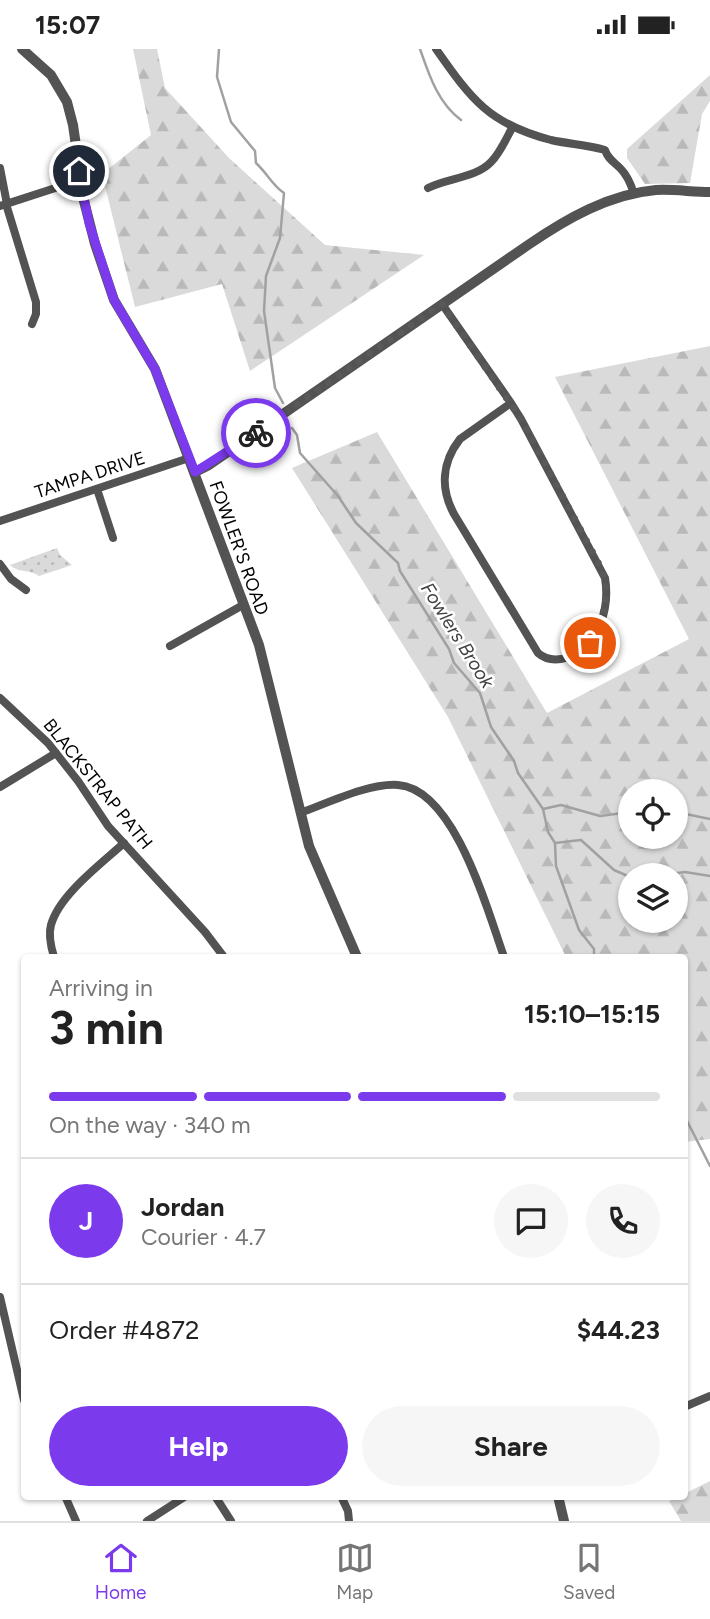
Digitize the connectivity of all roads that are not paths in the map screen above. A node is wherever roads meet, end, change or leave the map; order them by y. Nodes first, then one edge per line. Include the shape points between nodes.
1 (22, 49) edge
2 (436, 49) edge
3 (512, 128) junction
4 (0, 168) edge
5 (80, 180) junction
6 (428, 188) dead end
7 (710, 192) edge
8 (634, 194) junction
9 (4, 205) edge
10 (442, 304) junction
11 (32, 324) dead end
12 (511, 403) junction
13 (189, 458) junction
14 (195, 472) junction
15 (97, 489) junction
16 (0, 521) edge
17 (113, 538) dead end
18 (0, 564) edge
19 (26, 590) dead end
20 (243, 605) junction
21 (170, 646) dead end
22 (0, 698) edge
23 (56, 753) junction
24 (0, 787) edge
25 (300, 813) junction
26 (124, 843) junction
27 (54, 954) edge
28 (222, 954) edge
29 (356, 954) edge
30 (503, 954) edge
31 (0, 1297) edge
32 (12, 1348) junction
33 (0, 1351) edge
34 (21, 1387) edge
35 (710, 1397) edge
36 (688, 1405) edge
37 (67, 1500) edge
38 (180, 1500) edge
39 (218, 1500) edge
40 (343, 1500) edge
41 (559, 1500) edge
42 (76, 1521) edge
43 (147, 1521) edge
44 (231, 1521) edge
45 (349, 1521) edge
46 (564, 1521) edge

1 - 5 street, FOWLER'S ROAD via 47,71 65,96
2 - 3 street via 470,96
3 - 6 street via 490,163
3 - 8 street via 605,150
4 - 9 street
5 - 9 street
5 - 13 street, FOWLER'S ROAD via 114,300 155,369
7 - 8 street
8 - 10 street via 558,225
9 - 11 street via 36,302
10 - 12 street
10 - 14 street
12 - 12 street via 601,568 607,589 596,633 584,650 563,659 552,660 538,653 454,514 445,485 449,456 460,439
13 - 14 street, FOWLER'S ROAD
13 - 15 street, TAMPA DRIVE
14 - 20 street, FOWLER'S ROAD
15 - 16 street, TAMPA DRIVE
15 - 17 street
18 - 19 street
20 - 21 street
20 - 25 street, FOWLER'S ROAD via 259,645
22 - 23 street, BLACKSTRAP PATH
23 - 24 street
23 - 26 street, BLACKSTRAP PATH
25 - 29 street, FOWLER'S ROAD via 309,846
25 - 30 street via 382,786 404,786 422,794 442,813 466,856
26 - 27 street via 56,913 50,927
26 - 28 street, BLACKSTRAP PATH
31 - 32 street
32 - 33 street
32 - 34 street
35 - 36 street
37 - 42 street
38 - 43 street
39 - 44 street
40 - 45 street
41 - 46 street

